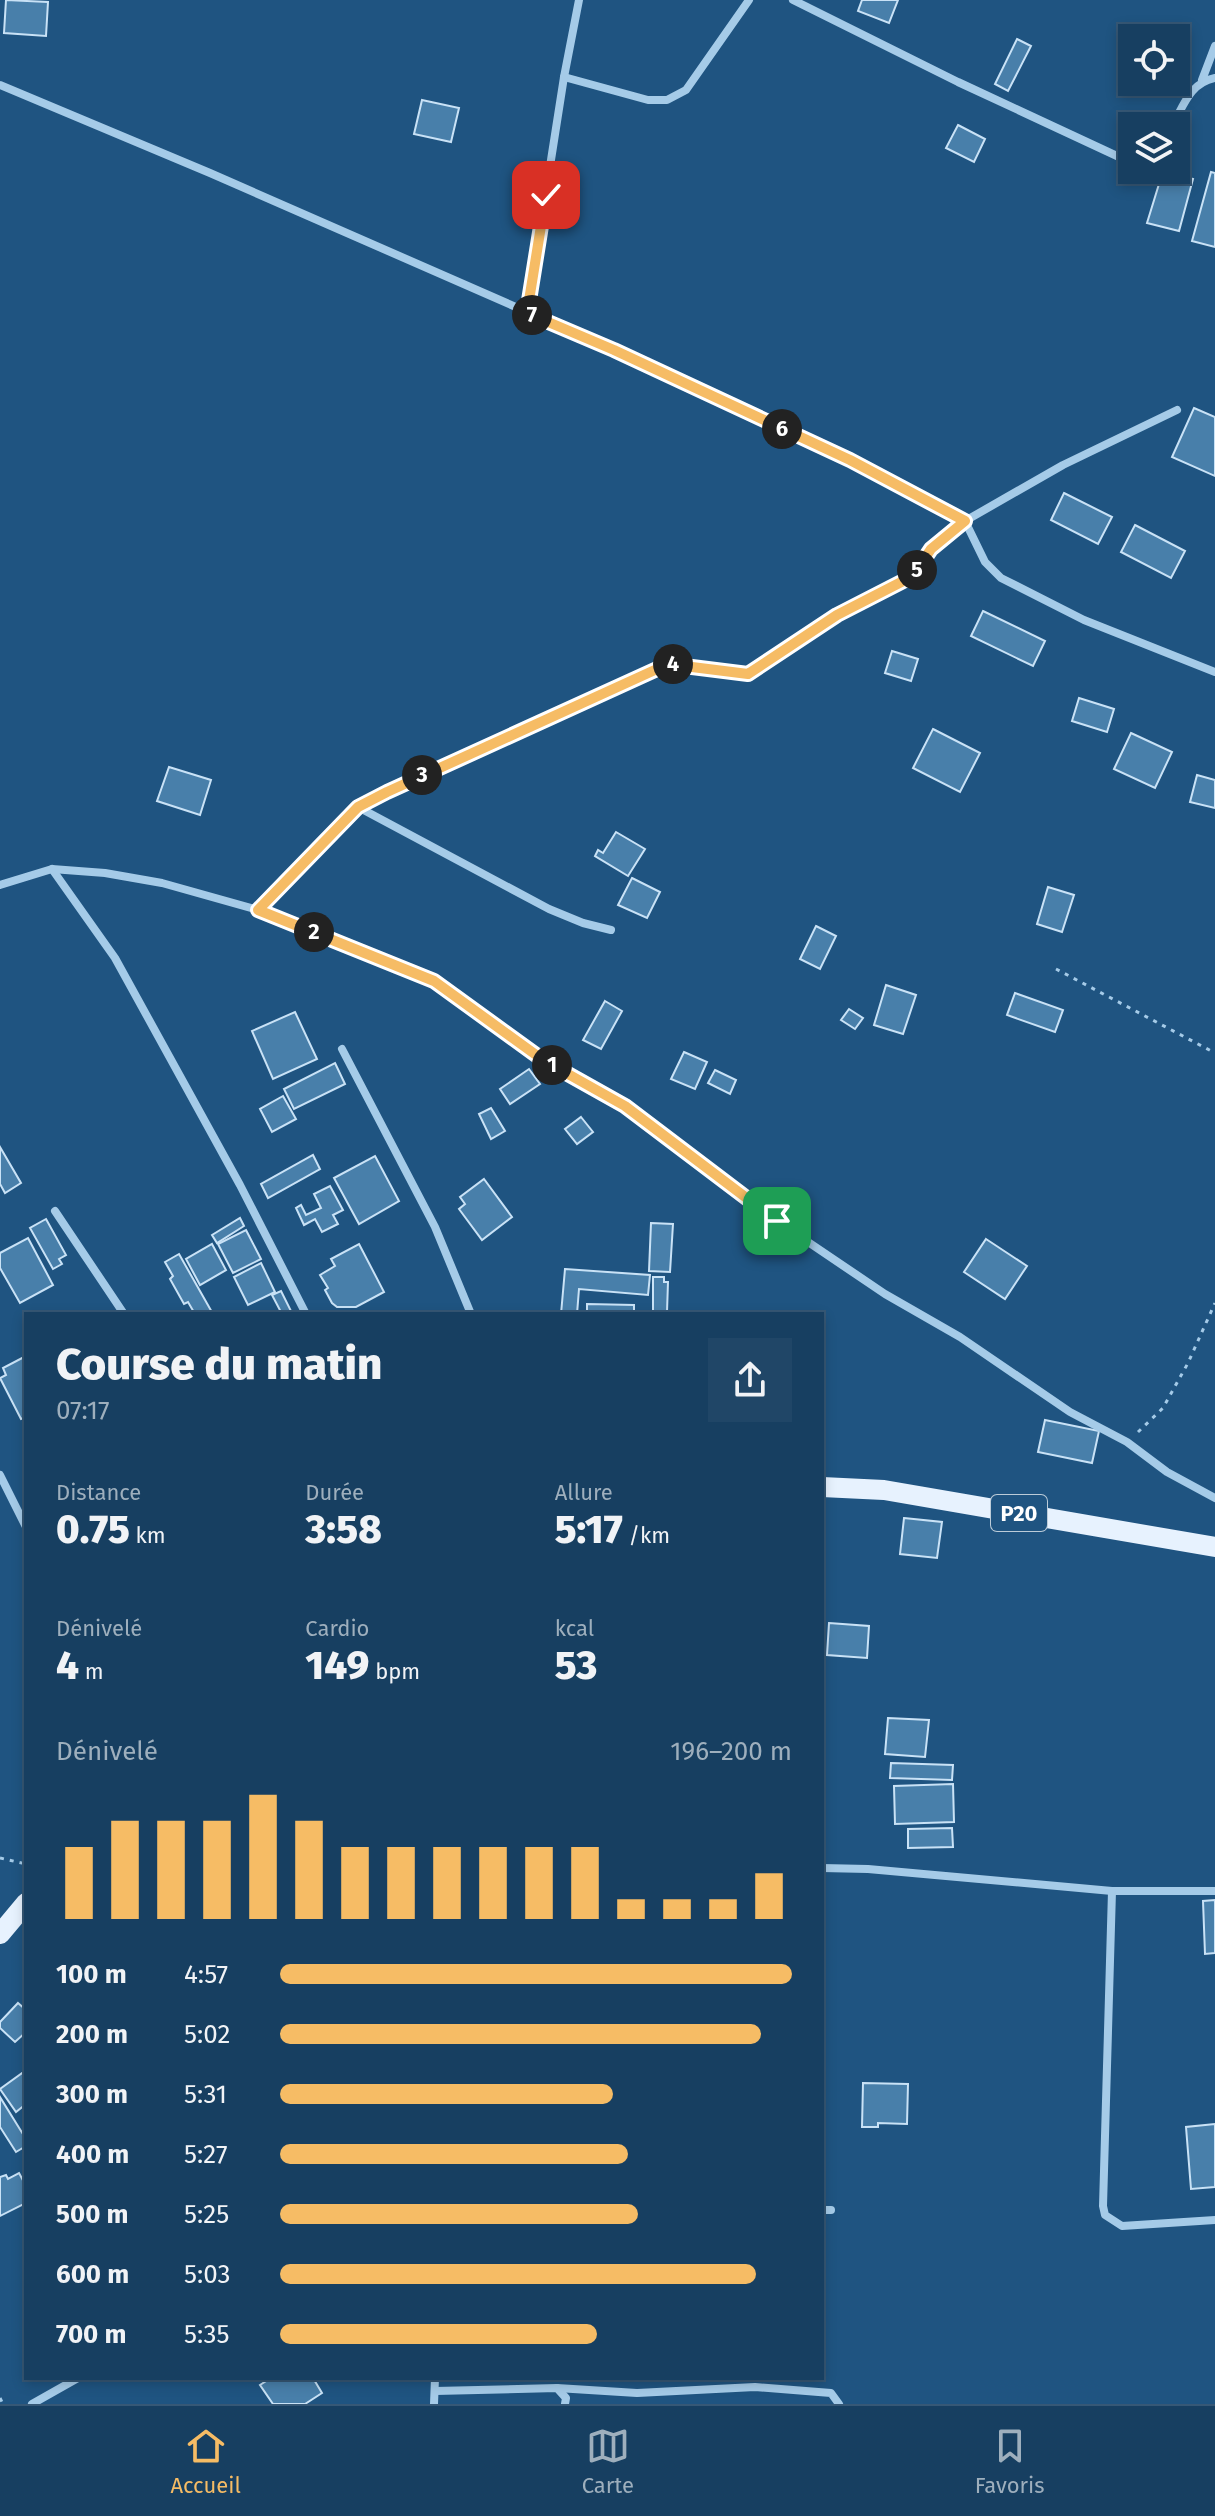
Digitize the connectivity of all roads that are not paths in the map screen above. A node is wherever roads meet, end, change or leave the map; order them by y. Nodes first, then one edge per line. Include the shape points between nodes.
1 (579, 0) edge
2 (749, 0) edge
3 (793, 0) edge
4 (1215, 46) edge
5 (564, 77) junction
6 (1215, 78) edge
7 (1202, 80) junction
8 (0, 85) edge
9 (1180, 112) edge
10 (1118, 156) edge
11 (527, 313) junction
12 (1177, 410) dead end
13 (965, 521) junction
14 (1215, 672) edge
15 (52, 869) junction
16 (0, 885) edge
17 (258, 910) junction
18 (611, 930) dead end
19 (342, 1049) dead end
20 (55, 1211) dead end
21 (123, 1312) edge
22 (305, 1312) edge
23 (470, 1312) edge
24 (0, 1475) edge
25 (824, 1487) edge
26 (1215, 1498) edge
27 (24, 1523) edge
28 (1215, 1547) edge
29 (824, 1868) edge
30 (1112, 1891) junction
31 (1215, 1891) edge
32 (24, 1905) edge
33 (0, 1934) edge
34 (1215, 2220) edge
35 (74, 2380) edge
36 (435, 2380) edge
37 (557, 2388) junction
38 (435, 2391) junction
39 (32, 2404) edge
40 (434, 2404) edge
41 (565, 2404) edge
42 (839, 2404) edge

1 - 5 street
2 - 5 street via 686,90 667,100 648,100
3 - 10 street
4 - 7 street
5 - 11 street
6 - 7 street
7 - 9 street
8 - 11 street
11 - 13 street via 850,460
12 - 13 street via 1063,465
13 - 14 street via 985,562 1001,578 1084,620
15 - 16 street
15 - 17 street via 162,883
15 - 22 street via 115,958
17 - 18 street via 358,807 549,909
17 - 26 street via 434,981 543,1060 625,1106 777,1221 885,1294
19 - 23 street via 440,1238
20 - 21 street
24 - 27 street
25 - 28 main road, P20 via 884,1490
29 - 30 street
30 - 31 street
30 - 34 street via 1105,2215 1122,2226
32 - 33 main road
35 - 39 street
36 - 38 street
37 - 38 street
37 - 41 street
37 - 42 street via 637,2393 755,2387 831,2393
38 - 40 street

